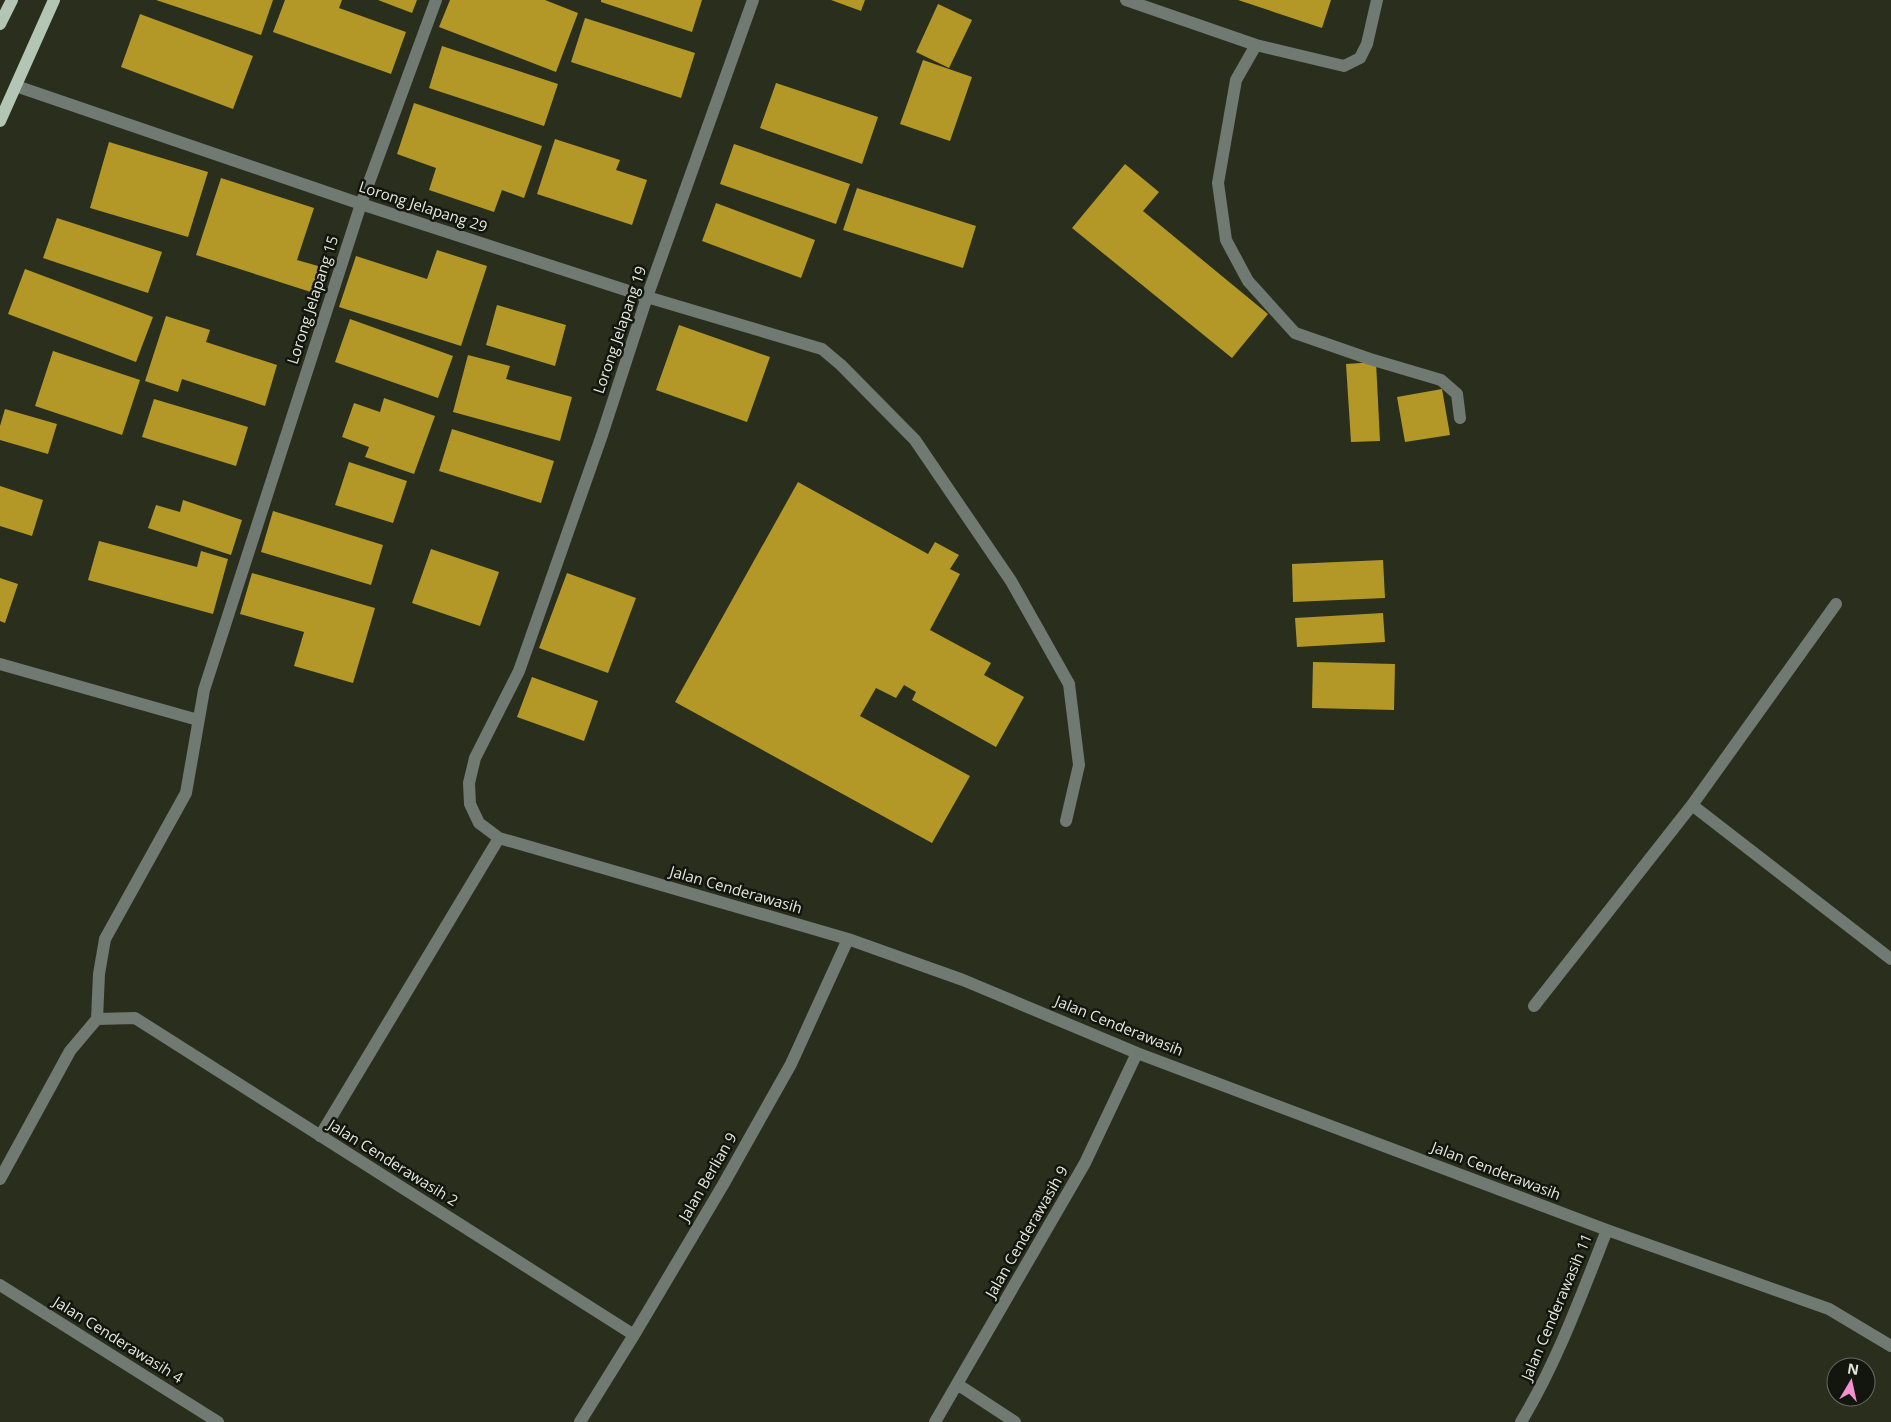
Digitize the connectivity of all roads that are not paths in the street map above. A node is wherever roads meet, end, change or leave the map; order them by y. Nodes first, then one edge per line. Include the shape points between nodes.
1 (12, 0) edge
2 (54, 0) edge
3 (436, 0) edge
4 (753, 0) edge
5 (1126, 0) edge
6 (1377, 0) edge
7 (0, 24) edge
8 (1256, 45) junction
9 (16, 86) junction
10 (0, 122) edge
11 (362, 204) junction
12 (647, 297) junction
13 (1460, 418) dead end
14 (1836, 604) dead end
15 (0, 664) edge
16 (519, 671) joint
17 (198, 720) junction
18 (1692, 805) junction
19 (1066, 821) dead end
20 (499, 838) junction
21 (848, 939) junction
22 (1891, 959) edge
23 (1534, 1006) dead end
24 (97, 1019) junction
25 (1137, 1053) junction
26 (320, 1136) junction
27 (0, 1179) edge
28 (1607, 1230) junction
29 (0, 1285) edge
30 (634, 1335) junction
31 (1891, 1346) edge
32 (957, 1384) junction
33 (218, 1422) edge
34 (580, 1422) edge
35 (935, 1422) edge
36 (1015, 1422) edge
37 (1521, 1422) edge

1 - 7 main road
2 - 9 main road
3 - 11 street, Lorong Jelapang 15
4 - 12 street, Lorong Jelapang 19
5 - 8 street
6 - 8 street via 1360,58 1344,66
8 - 13 street via 1236,80 1218,183 1226,240 1248,281 1295,333 1441,380 1457,394
9 - 10 main road
9 - 11 street, Lorong Jelapang 29
11 - 12 street, Lorong Jelapang 29
11 - 17 street, Lorong Jelapang 15 via 228,613
12 - 16 street, Lorong Jelapang 19
12 - 19 street, Lorong Jelapang 29 via 822,349 841,364 915,440 1011,581 1069,684 1079,765
14 - 18 street
15 - 17 street
16 - 20 street, Jalan Cenderawasih via 474,758 469,782 470,804 479,823
17 - 24 street, Lorong Jelapang 15 via 186,793 105,939
18 - 22 street
18 - 23 street
20 - 21 street, Jalan Cenderawasih
20 - 26 street
21 - 25 street, Jalan Cenderawasih via 963,980
21 - 30 street, Jalan Berlian 9 via 790,1064
24 - 26 street, Jalan Cenderawasih 2 via 135,1018
24 - 27 street via 70,1051
25 - 28 street, Jalan Cenderawasih
25 - 32 street, Jalan Cenderawasih 9 via 1085,1163
26 - 30 street, Jalan Cenderawasih 2
28 - 31 street, Jalan Cenderawasih via 1829,1309
28 - 37 street, Jalan Cenderawasih 11 via 1569,1326 1539,1392
29 - 33 street, Jalan Cenderawasih 4
30 - 34 street, Jalan Berlian 9
32 - 35 street, Jalan Cenderawasih 9
32 - 36 street

